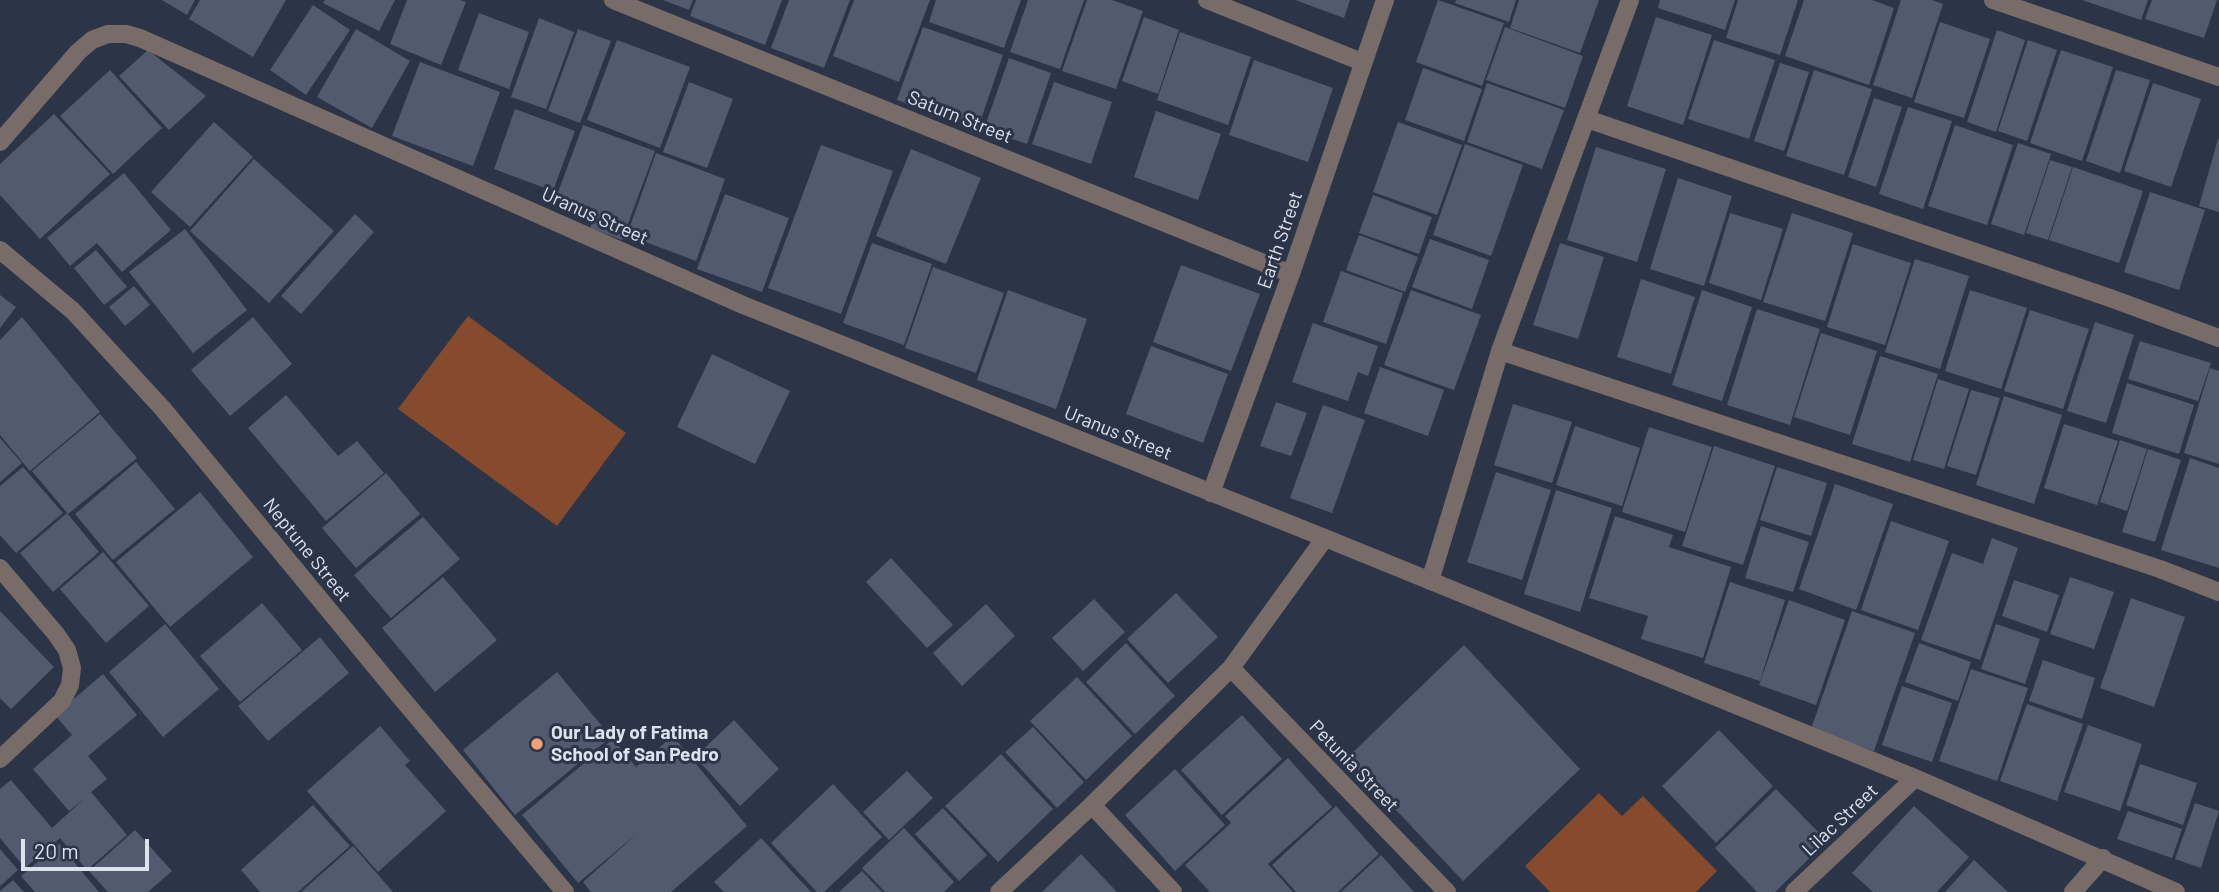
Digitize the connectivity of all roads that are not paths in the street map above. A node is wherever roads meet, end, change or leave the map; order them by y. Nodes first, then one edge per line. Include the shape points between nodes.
1 (613, 0) edge
2 (1208, 0) edge
3 (1385, 0) edge
4 (1629, 0) edge
5 (1993, 0) edge
6 (1362, 62) junction
7 (2219, 77) edge
8 (1587, 119) junction
9 (0, 142) edge
10 (0, 250) edge
11 (1291, 274) junction
12 (2219, 338) edge
13 (1500, 351) junction
14 (1211, 493) junction
15 (1325, 538) junction
16 (0, 568) edge
17 (1430, 581) junction
18 (2219, 592) edge
19 (1231, 668) junction
20 (0, 759) edge
21 (1915, 778) junction
22 (1092, 805) junction
23 (2103, 859) junction
24 (565, 892) edge
25 (999, 892) edge
26 (1173, 892) edge
27 (1447, 892) edge
28 (1794, 892) edge
29 (2073, 892) edge
30 (2176, 892) edge

1 - 11 street, Saturn Street
2 - 6 street
3 - 6 street, Earth Street
4 - 8 street
5 - 7 street
6 - 11 street, Earth Street
8 - 12 street
8 - 13 street
9 - 14 street, Uranus Street via 92,40 108,34 141,38 743,305
10 - 24 street, Neptune Street via 73,311 163,409
11 - 14 street, Earth Street
13 - 17 street
13 - 18 street
14 - 15 street, Uranus Street
15 - 17 street, Uranus Street
15 - 19 street
16 - 20 street via 56,634 72,668 62,701
17 - 21 street, Uranus Street
19 - 22 street
19 - 27 street, Petunia Street
21 - 23 street, Uranus Street
21 - 28 street, Lilac Street
22 - 25 street
22 - 26 street
23 - 29 street
23 - 30 street, Uranus Street

